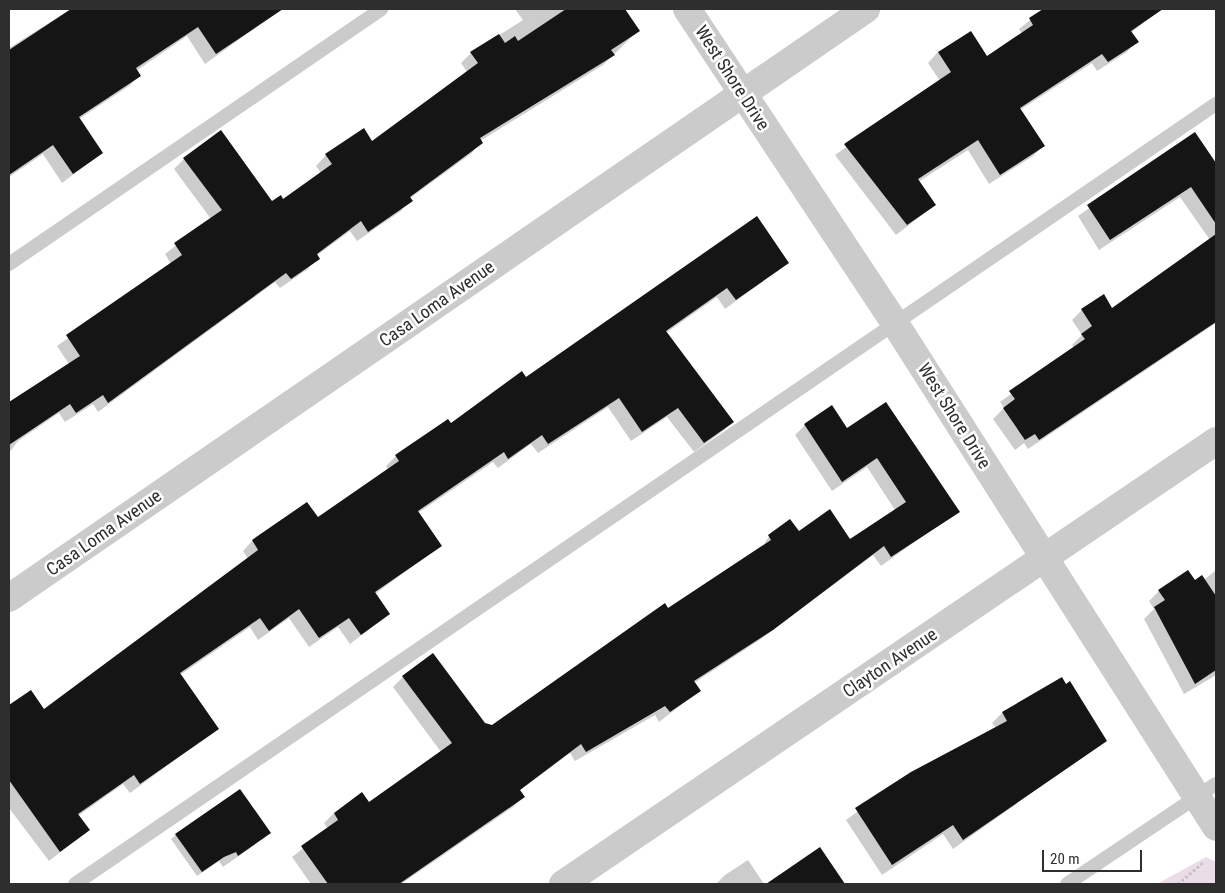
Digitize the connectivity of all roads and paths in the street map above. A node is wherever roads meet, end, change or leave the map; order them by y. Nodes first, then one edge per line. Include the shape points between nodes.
1 (381, 9) edge
2 (687, 9) edge
3 (866, 9) edge
4 (742, 94) junction
5 (1216, 104) edge
6 (9, 264) edge
7 (896, 325) junction
8 (1216, 441) edge
9 (1043, 558) junction
10 (9, 598) edge
11 (1207, 790) edge
12 (1216, 827) edge
13 (1203, 862) dead end
14 (75, 884) edge
15 (563, 884) edge
16 (1067, 884) edge
17 (1178, 884) edge

1 - 6 lane
2 - 4 street, West Shore Drive
3 - 4 street, Casa Loma Avenue
4 - 7 street, West Shore Drive
4 - 10 street, Casa Loma Avenue
5 - 7 lane
7 - 9 street, West Shore Drive
7 - 14 lane
8 - 9 street, Clayton Avenue
9 - 11 street, West Shore Drive
9 - 15 street, Clayton Avenue
11 - 12 street, West Shore Drive
11 - 16 lane
13 - 17 path

